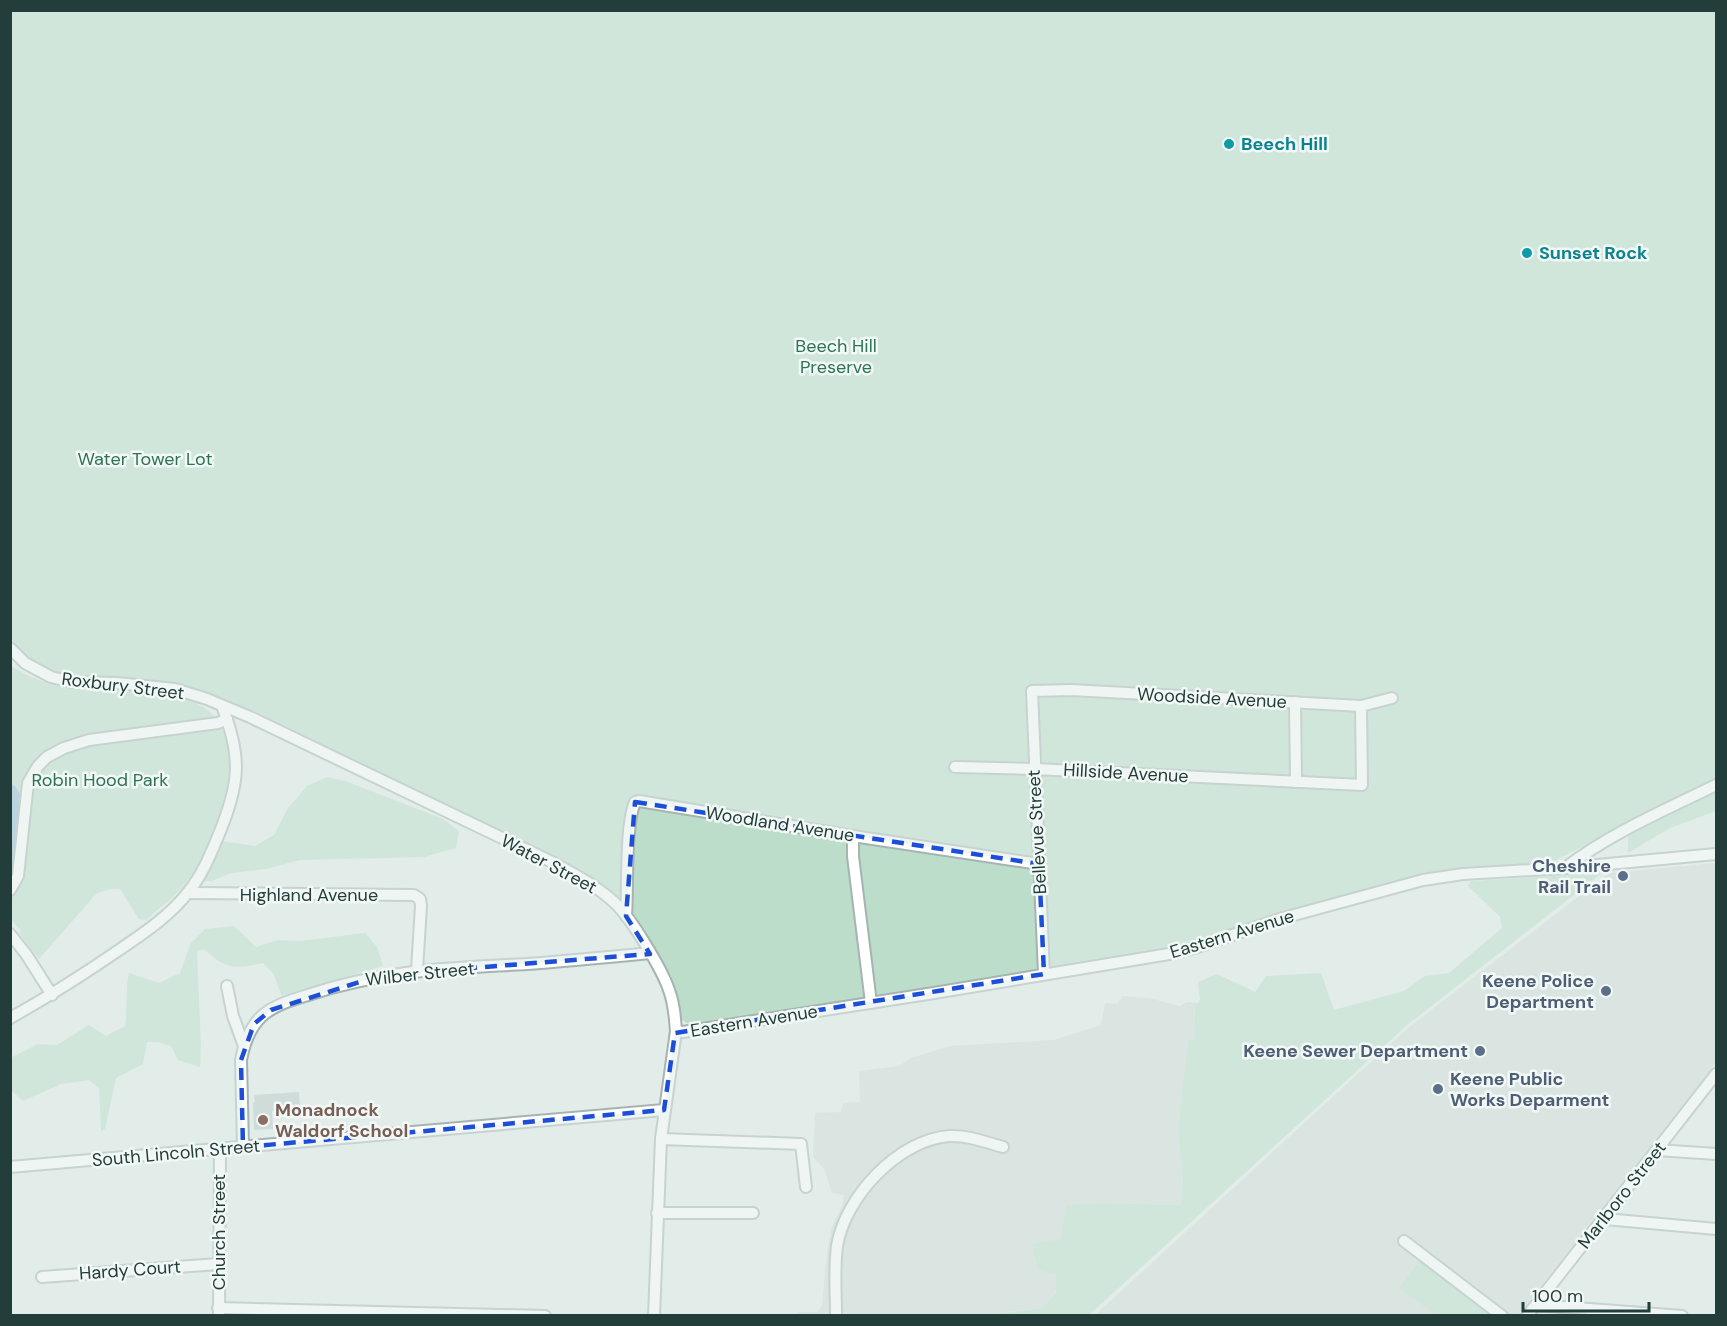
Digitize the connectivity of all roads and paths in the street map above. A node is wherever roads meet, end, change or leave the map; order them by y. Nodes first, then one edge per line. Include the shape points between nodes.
1 (10, 648) edge
2 (1032, 691) joint
3 (1392, 698) dead end
4 (1295, 702) junction
5 (222, 706) junction
6 (1361, 706) junction
7 (227, 719) junction
8 (955, 767) dead end
9 (1035, 769) junction
10 (1296, 782) junction
11 (1716, 784) edge
12 (853, 836) junction
13 (1716, 854) edge
14 (1039, 864) junction
15 (1565, 868) junction
16 (10, 890) edge
17 (188, 893) junction
18 (626, 916) junction
19 (10, 934) edge
20 (650, 954) junction
21 (417, 970) junction
22 (1044, 974) junction
23 (227, 986) dead end
24 (52, 994) junction
25 (871, 1004) junction
26 (10, 1018) edge
27 (676, 1031) junction
28 (244, 1046) junction
29 (1716, 1074) edge
30 (664, 1110) junction
31 (662, 1139) junction
32 (1003, 1147) dead end
33 (243, 1148) junction
34 (220, 1149) junction
35 (1657, 1150) junction
36 (1716, 1155) edge
37 (10, 1167) edge
38 (806, 1187) dead end
39 (657, 1213) junction
40 (753, 1213) dead end
41 (1605, 1219) junction
42 (1716, 1229) edge
43 (1404, 1241) dead end
44 (218, 1264) junction
45 (42, 1277) dead end
46 (1536, 1305) junction
47 (218, 1312) edge
48 (408, 1314) edge
49 (524, 1315) edge
50 (545, 1316) edge
51 (654, 1316) edge
52 (836, 1316) edge
53 (1502, 1316) edge
54 (1527, 1316) edge
55 (1682, 1316) edge

1 - 5 street, Roxbury Street via 25,663 51,677 175,689
2 - 4 street, Woodside Avenue
2 - 9 street, Bellevue Street
3 - 6 street, Woodside Avenue
4 - 6 street, Woodside Avenue
4 - 10 street
5 - 7 street
5 - 18 street, Water Street via 552,862 601,892
6 - 10 street, Hillside Avenue via 1362,785
7 - 16 street via 89,740 47,757 28,783 18,876
7 - 17 street via 236,755 236,785 212,851
8 - 9 street, Hillside Avenue
9 - 10 street, Hillside Avenue
9 - 14 street, Bellevue Street
11 - 15 street via 1614,835
12 - 14 street, Woodland Avenue
12 - 18 street, Woodland Avenue via 635,802 629,837
12 - 25 street
13 - 15 street, Eastern Avenue
14 - 22 street, Bellevue Street
15 - 22 street, Eastern Avenue via 1423,880 1283,918 1194,948
17 - 21 street, Highland Avenue via 414,896 420,899 421,908
17 - 24 street via 138,937
18 - 20 street, Water Street
19 - 24 street
20 - 21 street, Wilber Street
20 - 27 street, Water Street via 669,990
21 - 28 street, Wilber Street via 351,982 289,1001 263,1015
22 - 25 street, Eastern Avenue
23 - 28 street
24 - 26 street
25 - 27 street, Eastern Avenue
27 - 30 street, Water Street
28 - 33 street, Wilber Street
29 - 35 street, Marlboro Street
30 - 31 street, Water Street
30 - 33 street, South Lincoln Street
31 - 38 street via 801,1144
31 - 39 street, Water Street
32 - 52 street via 963,1136 934,1139 899,1155 879,1172 843,1223 837,1246
33 - 34 street, South Lincoln Street
34 - 37 street, South Lincoln Street
34 - 44 street, Church Street
35 - 36 street
35 - 41 street, Marlboro Street
39 - 40 street
39 - 51 street, Water Street
41 - 42 street
41 - 46 street, Marlboro Street
43 - 53 street
44 - 45 street, Hardy Court
44 - 47 street, Church Street
46 - 54 street, Marlboro Street
46 - 55 street
47 - 48 street
48 - 49 street
49 - 50 street

